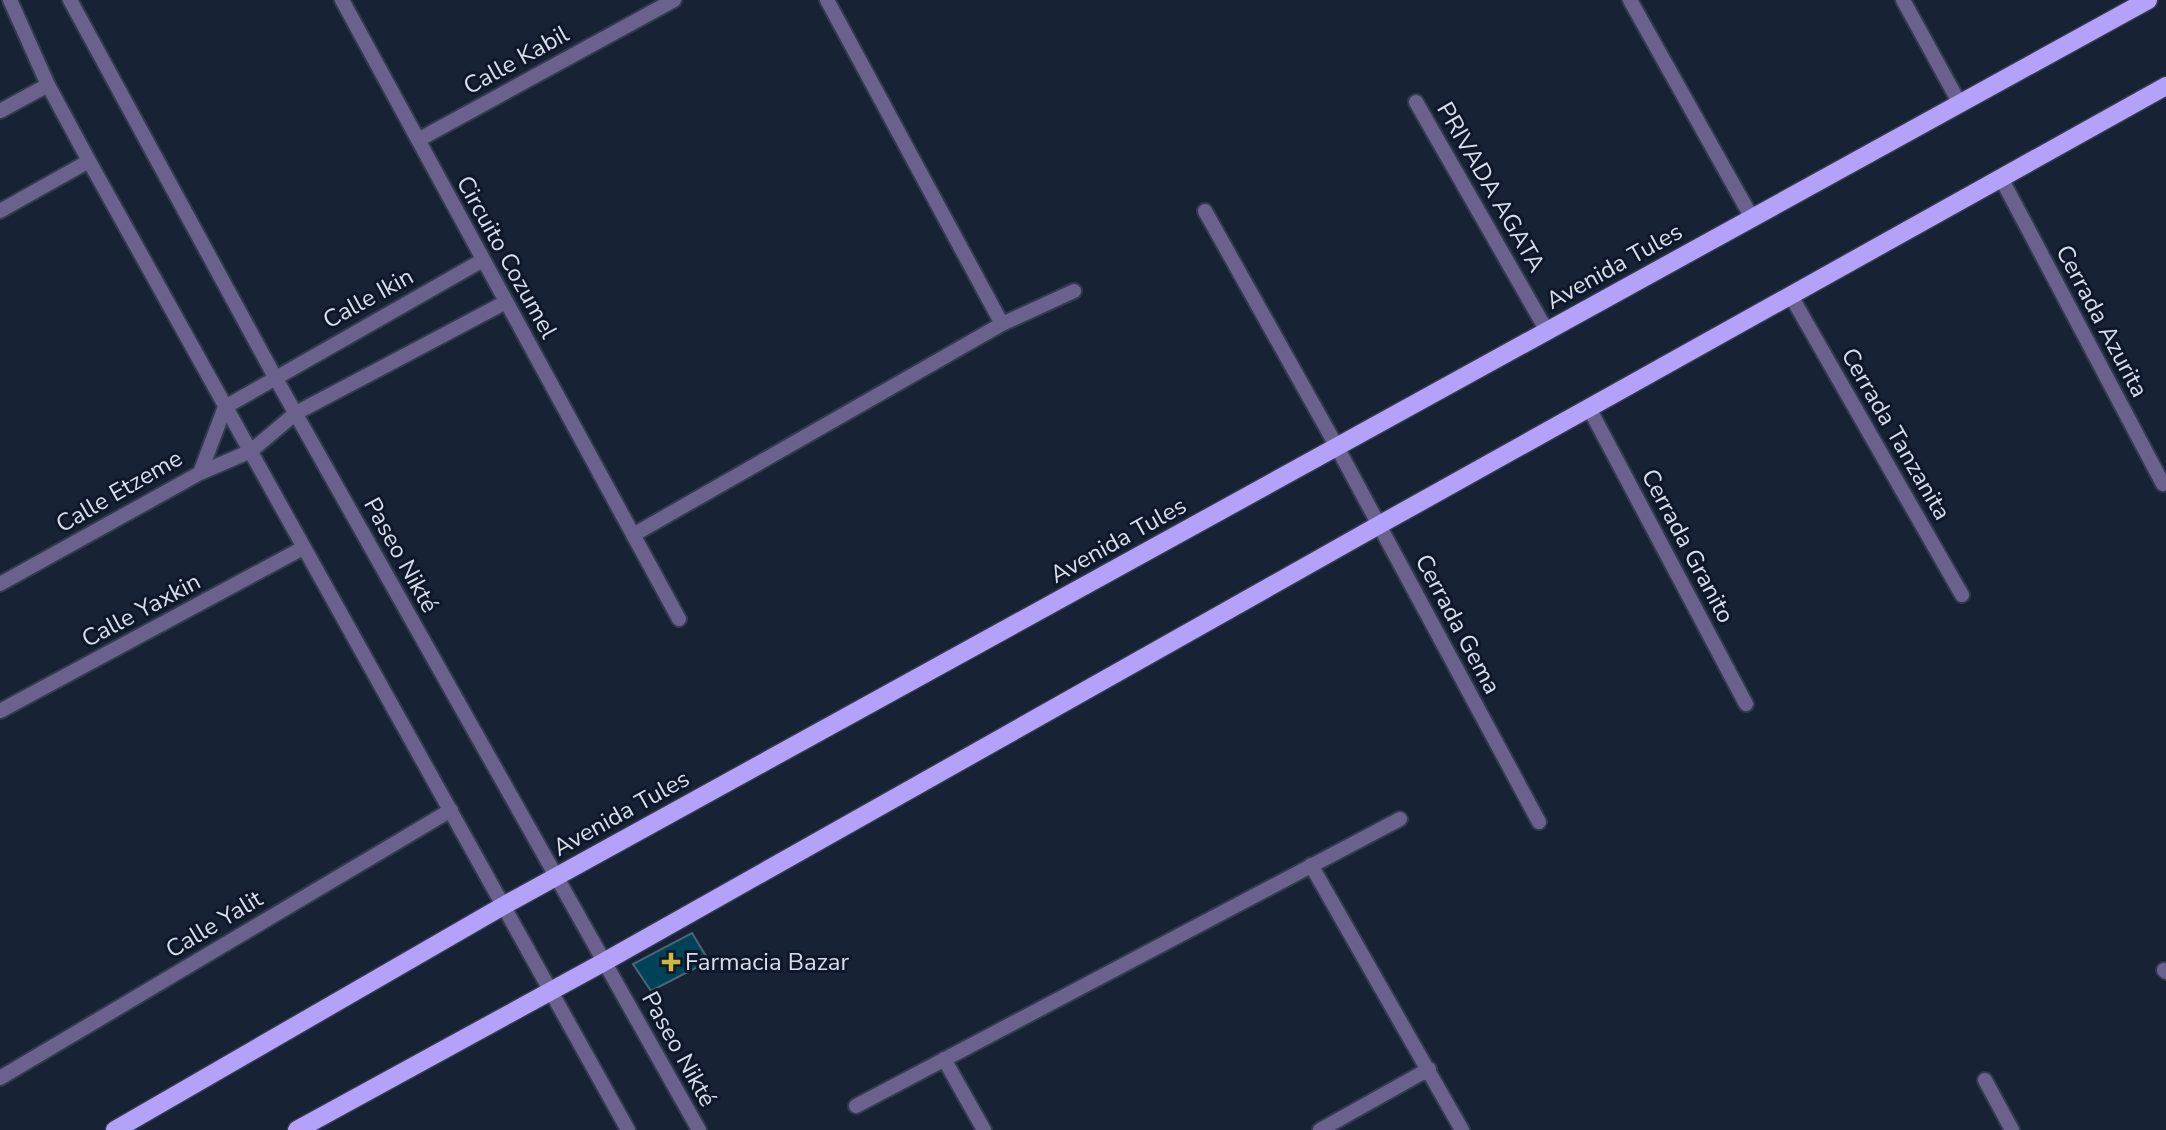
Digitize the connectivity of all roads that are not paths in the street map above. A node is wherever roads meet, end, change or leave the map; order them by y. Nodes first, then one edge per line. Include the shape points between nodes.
1 (10, 0) edge
2 (70, 0) edge
3 (342, 0) edge
4 (674, 0) edge
5 (827, 0) edge
6 (1630, 0) edge
7 (1903, 0) edge
8 (2148, 0) edge
9 (48, 85) junction
10 (2166, 86) edge
11 (1416, 102) dead end
12 (1960, 104) junction
13 (0, 111) edge
14 (418, 140) junction
15 (89, 161) junction
16 (2001, 178) junction
17 (0, 211) edge
18 (1205, 211) dead end
19 (1752, 218) junction
20 (483, 260) junction
21 (1074, 291) dead end
22 (1791, 296) junction
23 (506, 302) junction
24 (1002, 324) junction
25 (1547, 331) junction
26 (275, 377) junction
27 (225, 407) junction
28 (1589, 408) junction
29 (296, 413) junction
30 (1337, 447) junction
31 (251, 451) junction
32 (200, 473) junction
33 (2163, 484) dead end
34 (1379, 525) junction
35 (633, 535) junction
36 (303, 548) junction
37 (0, 584) edge
38 (1962, 595) dead end
39 (679, 619) dead end
40 (1746, 705) dead end
41 (0, 711) edge
42 (451, 810) junction
43 (1400, 818) dead end
44 (1539, 822) dead end
45 (1311, 865) junction
46 (555, 878) junction
47 (503, 906) junction
48 (604, 962) junction
49 (549, 990) junction
50 (944, 1059) junction
51 (1429, 1069) junction
52 (0, 1078) edge
53 (1985, 1080) dead end
54 (856, 1106) dead end
55 (115, 1130) edge
56 (297, 1130) edge
57 (628, 1130) edge
58 (699, 1130) edge
59 (984, 1130) edge
60 (1321, 1130) edge
61 (1462, 1130) edge
62 (2012, 1130) edge

1 - 9 street
2 - 26 street, Paseo Nikté
3 - 14 street, Circuito Cozumel
4 - 14 street, Calle Kabil
5 - 24 street
6 - 19 street
7 - 12 street
8 - 12 main road, Avenida Tules
9 - 13 street
9 - 15 street
10 - 16 main road
11 - 25 street, PRIVADA AGATA
12 - 19 main road, Avenida Tules
14 - 20 street, Circuito Cozumel
15 - 17 street
15 - 27 street
16 - 22 main road
16 - 33 street, Cerrada Azurita
18 - 30 street, Cerrada Gema
19 - 25 main road, Avenida Tules
20 - 23 street, Circuito Cozumel
20 - 26 street, Calle Ikin
21 - 24 street
22 - 28 main road
22 - 38 street, Cerrada Tanzanita
23 - 29 street
23 - 35 street, Circuito Cozumel
24 - 35 street
25 - 30 main road, Avenida Tules
26 - 27 street, Calle Ikin
26 - 29 street, Paseo Nikté
27 - 31 street
27 - 32 street, Calle Etzeme
28 - 34 main road
28 - 40 street, Cerrada Granito
29 - 31 street
29 - 46 street, Paseo Nikté
30 - 34 street, Cerrada Gema
30 - 46 main road, Avenida Tules
31 - 32 street
31 - 36 street
32 - 37 street, Calle Etzeme
34 - 44 street, Cerrada Gema
34 - 48 main road
35 - 39 street, Circuito Cozumel
36 - 41 street, Calle Yaxkin
36 - 42 street
42 - 47 street
42 - 52 street, Calle Yalit
43 - 45 street
45 - 50 street
45 - 51 street
46 - 47 main road, Avenida Tules
46 - 48 street, Paseo Nikté
47 - 49 street
47 - 55 main road, Avenida Tules
48 - 49 main road
48 - 58 street, Paseo Nikté
49 - 56 main road
49 - 57 street
50 - 54 street
50 - 59 street
51 - 60 street
51 - 61 street
53 - 62 street

